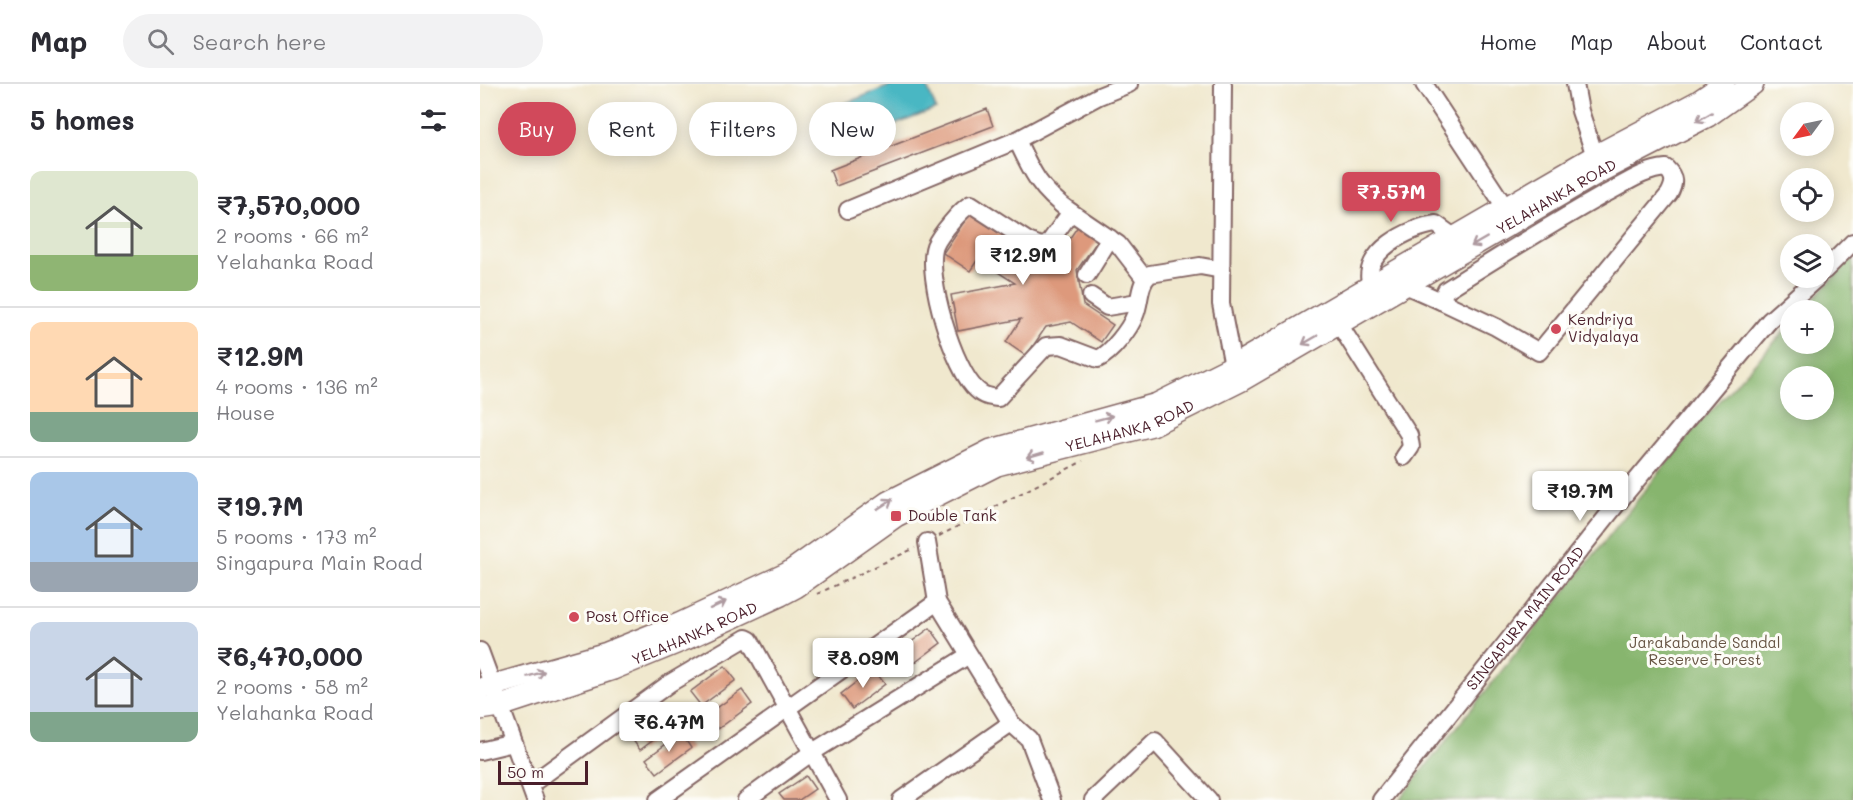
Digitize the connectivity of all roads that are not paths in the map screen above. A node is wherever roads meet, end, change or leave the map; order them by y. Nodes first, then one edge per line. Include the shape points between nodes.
1 (1129, 84) edge
2 (1223, 84) edge
3 (1424, 84) edge
4 (1575, 84) edge
5 (1724, 84) edge
6 (1753, 84) edge
7 (1096, 90) edge
8 (1017, 140) junction
9 (1597, 164) junction
10 (1505, 207) junction
11 (848, 210) dead end
12 (1071, 212) junction
13 (1110, 238) junction
14 (1853, 242) edge
15 (1834, 261) edge
16 (1222, 270) junction
17 (1087, 275) dead end
18 (1145, 279) junction
19 (1405, 285) junction
20 (1806, 288) edge
21 (1092, 296) dead end
22 (1441, 301) junction
23 (1138, 302) junction
24 (1338, 324) junction
25 (1238, 373) junction
26 (1404, 457) dead end
27 (927, 542) road end
28 (937, 602) junction
29 (480, 651) edge
30 (969, 655) junction
31 (488, 698) edge
32 (787, 709) junction
33 (1011, 723) junction
34 (513, 742) junction
35 (480, 751) edge
36 (811, 753) junction
37 (532, 792) edge
38 (926, 793) edge
39 (658, 800) edge
40 (746, 800) edge
41 (838, 800) edge
42 (901, 800) edge
43 (1052, 800) edge
44 (1093, 800) edge
45 (1209, 800) edge
46 (1381, 800) edge

1 - 7 street
2 - 16 street
3 - 10 street
4 - 9 street
5 - 9 main road, YELAHANKA ROAD
6 -> 9 main road, YELAHANKA ROAD via 1708,116
7 - 8 street
8 - 11 street
8 - 12 street via 1039,184
9 - 10 main road, YELAHANKA ROAD
9 -> 19 main road, YELAHANKA ROAD
10 - 25 main road, YELAHANKA ROAD via 1371,286
12 - 13 street
12 - 23 street via 1055,237 1041,246 1028,242 971,204 935,244 939,313 972,386 998,398 1046,346 1060,345 1098,359 1106,355 1130,324
13 - 17 street
13 - 18 street
14 - 15 street
16 - 18 street via 1200,266 1150,274
16 - 25 street via 1221,304
18 - 23 street
19 - 22 street
19 - 24 main road, YELAHANKA ROAD
20 - 46 street, SINGAPURA MAIN ROAD via 1769,321 1587,540
21 - 23 street via 1107,307
22 - 22 street via 1452,286 1637,176 1666,168 1672,174 1674,184 1669,194 1539,352
24 -> 25 main road, YELAHANKA ROAD
24 - 26 street via 1409,435 1411,447
25 - 31 main road, YELAHANKA ROAD via 1158,404 991,450 888,501 788,573 679,624
27 - 28 street
28 - 30 street
28 - 32 street
29 - 31 street
30 - 33 street
30 - 36 street
31 - 34 street
32 - 36 street
32 - 37 street via 746,639 670,683
32 - 39 street
33 - 38 street
33 - 43 street via 1029,739
34 - 35 street
34 - 37 street
36 - 40 street
36 - 41 street
38 - 42 street
44 - 45 street via 1155,741

